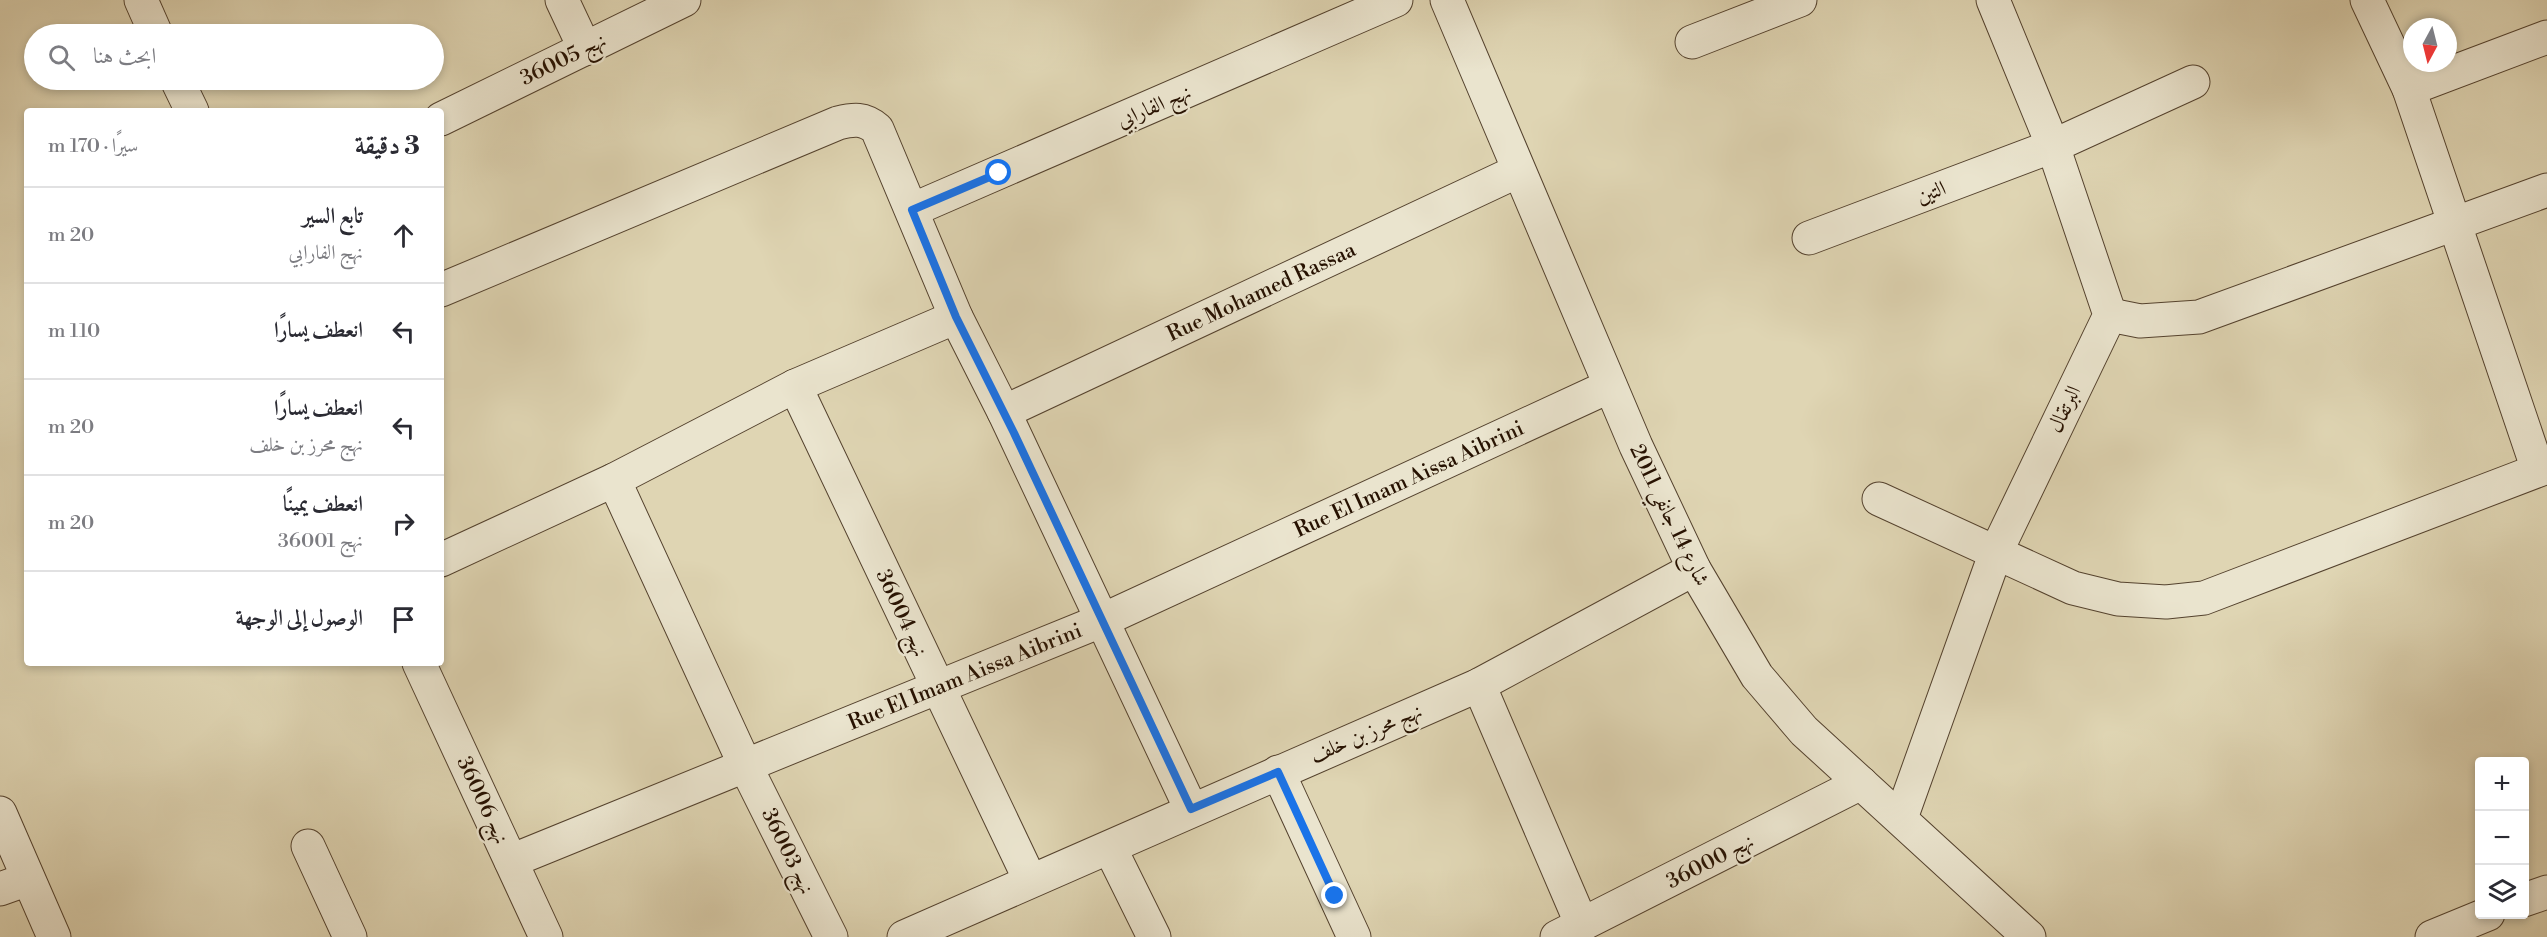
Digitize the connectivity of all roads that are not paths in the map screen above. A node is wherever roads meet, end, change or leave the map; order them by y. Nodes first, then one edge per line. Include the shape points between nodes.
1 (561, 0) edge
2 (684, 0) edge
3 (1396, 0) edge
4 (1447, 0) edge
5 (1800, 0) edge
6 (1993, 0) edge
7 (2367, 0) edge
8 (145, 2) edge
9 (153, 24) edge
10 (2547, 38) edge
11 (1692, 42) dead end
12 (585, 49) junction
13 (2193, 82) dead end
14 (2409, 89) junction
15 (182, 90) edge
16 (191, 108) edge
17 (444, 118) edge
18 (2053, 146) junction
19 (1518, 171) junction
20 (2547, 190) edge
21 (912, 210) junction
22 (2452, 222) junction
23 (1809, 238) dead end
24 (444, 289) edge
25 (2110, 315) junction
26 (956, 317) junction
27 (1610, 386) junction
28 (801, 398) junction
29 (1004, 412) junction
30 (2542, 468) edge
31 (614, 480) junction
32 (1879, 499) dead end
33 (1996, 552) junction
34 (444, 559) edge
35 (1694, 569) junction
36 (1103, 620) junction
37 (420, 666) edge
38 (1479, 685) junction
39 (937, 689) junction
40 (746, 765) junction
41 (1278, 772) junction
42 (1862, 783) junction
43 (1191, 809) junction
44 (0, 813) edge
45 (1901, 818) junction
46 (308, 846) dead end
47 (1110, 848) junction
48 (511, 861) junction
49 (1030, 880) junction
50 (14, 884) edge
51 (2547, 892) edge
52 (2529, 898) edge
53 (2478, 919) edge
54 (1570, 931) edge
55 (54, 937) edge
56 (350, 937) edge
57 (546, 937) edge
58 (831, 937) edge
59 (904, 937) edge
60 (1154, 937) edge
61 (1354, 937) edge
62 (2029, 937) edge
63 (2432, 937) edge

1 - 12 street
2 - 12 street, نهج 36005
3 - 21 street, نهج الفارابي
4 - 19 street, شارع 14 جانفي 2011
5 - 11 street
6 - 18 street
7 - 14 street
8 - 9 street
10 - 14 street
12 - 17 street, نهج 36005
13 - 18 street, التين
14 - 22 street
15 - 16 street
18 - 23 street, التين
18 - 25 street
19 - 27 street, شارع 14 جانفي 2011
19 - 29 street, Rue Mohamed Rassaa
20 - 22 street
21 - 24 street via 877,129 866,120 851,119
21 - 26 street
22 - 25 street via 2199,317 2139,321
22 - 30 street
25 - 33 street, البرتقال
26 - 28 street
26 - 29 street
27 - 35 street, شارع 14 جانفي 2011
27 - 36 street, Rue El Imam Aissa Aibrini
28 - 31 street
28 - 39 street, نهج 36004
29 - 36 street
30 - 33 street via 2204,598 2166,602 2118,599 2073,588
31 - 34 street
31 - 40 street, نهج 36003
32 - 33 street
33 - 45 street, البرتقال
35 - 38 street, نهج محرز بن خلف
35 - 42 street, شارع 14 جانفي 2011 via 1757,676 1804,731
36 - 39 street, Rue El Imam Aissa Aibrini
36 - 43 street
37 - 48 street, نهج 36006
38 - 41 street, نهج محرز بن خلف
38 - 54 street
39 - 40 street, Rue El Imam Aissa Aibrini
39 - 49 street, نهج 36004
40 - 48 street, Rue El Imam Aissa Aibrini
40 - 58 street, نهج 36003
41 - 43 street, نهج محرز بن خلف
41 - 61 street
42 - 45 street, شارع 14 جانفي 2011
42 - 54 street, نهج 36000
43 - 47 street, نهج محرز بن خلف
44 - 50 street
45 - 62 street, شارع 14 جانفي 2011
46 - 56 street
47 - 49 street, نهج محرز بن خلف
47 - 60 street
48 - 57 street, نهج 36006
49 - 59 street, نهج محرز بن خلف
50 - 55 street
51 - 52 street
53 - 63 street

